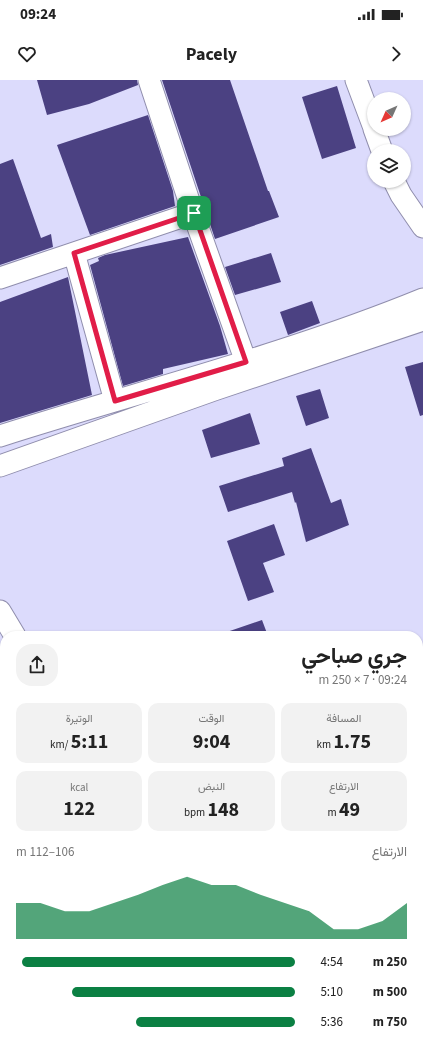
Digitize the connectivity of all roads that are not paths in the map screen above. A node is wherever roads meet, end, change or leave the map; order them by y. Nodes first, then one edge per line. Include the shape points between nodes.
1 (149, 80) edge
2 (356, 80) edge
3 (367, 110) edge
4 (398, 188) edge
5 (194, 213) junction
6 (423, 228) edge
7 (74, 253) junction
8 (0, 278) edge
9 (423, 299) edge
10 (423, 320) edge
11 (246, 362) junction
12 (115, 401) junction
13 (0, 436) edge
14 (0, 466) edge
15 (0, 611) edge
16 (12, 631) edge

1 - 5 street
2 - 3 street
4 - 6 street
5 - 7 street
5 - 11 street
7 - 8 street
7 - 12 street
9 - 11 street
10 - 14 street via 214,390
11 - 12 street
12 - 13 street
15 - 16 street

